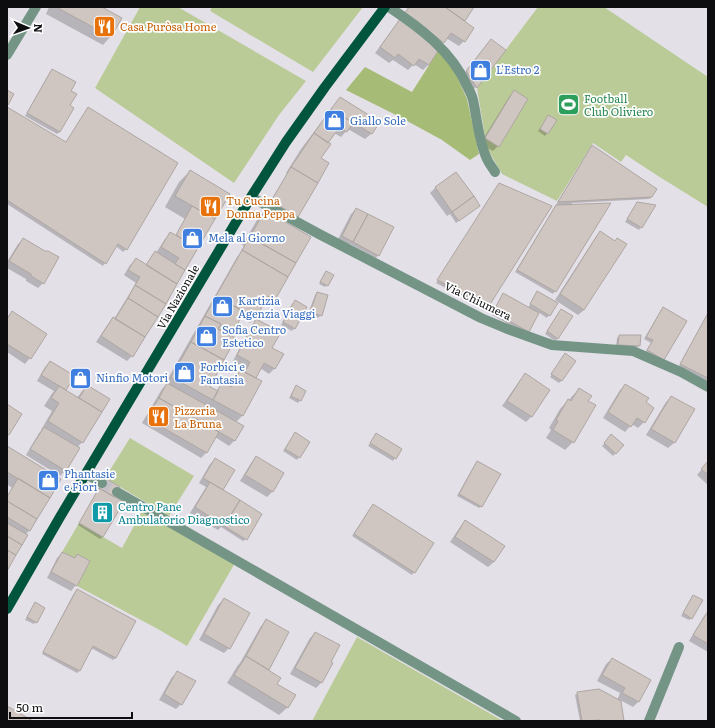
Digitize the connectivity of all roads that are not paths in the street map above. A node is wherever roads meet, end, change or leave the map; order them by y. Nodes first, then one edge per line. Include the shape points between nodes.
1 (36, 7) edge
2 (385, 7) edge
3 (389, 7) edge
4 (7, 55) edge
5 (495, 172) dead end
6 (251, 197) junction
7 (708, 386) edge
8 (86, 474) junction
9 (102, 483) tunnel mouth
10 (117, 492) tunnel mouth
11 (7, 609) edge
12 (679, 647) dead end
13 (516, 721) edge
14 (649, 721) edge

1 - 4 street
2 - 6 main road, Via Nazionale via 286,142
3 - 5 street via 436,43 457,66 473,98 487,159
6 - 7 street, Via Chiumera via 481,318 505,328 552,345 633,351
6 - 8 main road, Via Nazionale
8 - 9 street
8 - 11 main road, Via Nazionale
10 - 13 street
12 - 14 street

